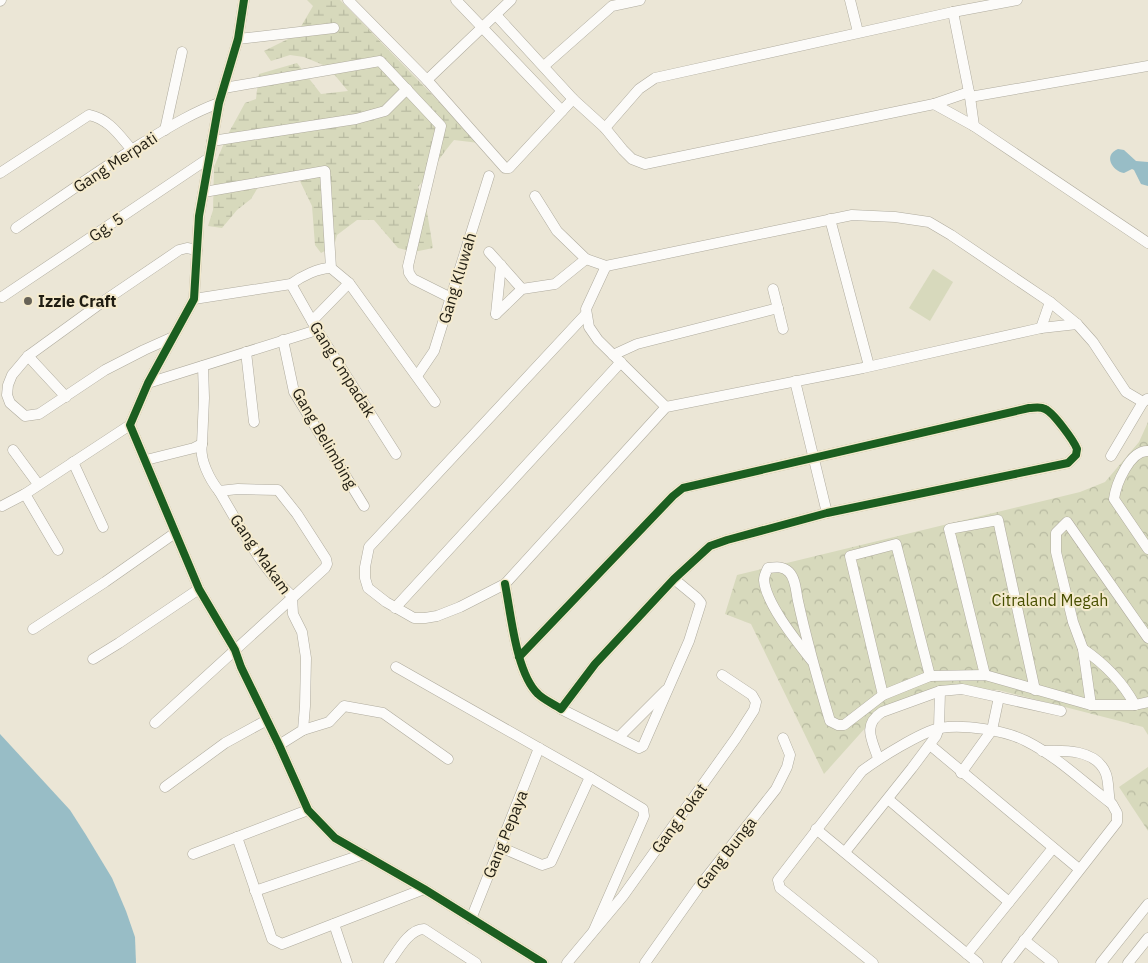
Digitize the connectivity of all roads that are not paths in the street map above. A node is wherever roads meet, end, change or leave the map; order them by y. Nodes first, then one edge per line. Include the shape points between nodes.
1 (244, 0) edge
2 (348, 0) edge
3 (456, 0) edge
4 (512, 0) edge
5 (639, 0) edge
6 (850, 0) edge
7 (1017, 0) edge
8 (614, 3) edge
9 (953, 12) junction
10 (496, 15) junction
11 (483, 27) junction
12 (334, 28) dead end
13 (858, 32) junction
14 (238, 39) junction
15 (182, 52) dead end
16 (544, 66) junction
17 (1148, 66) edge
18 (427, 80) junction
19 (224, 88) junction
20 (407, 90) junction
21 (970, 95) junction
22 (573, 99) junction
23 (219, 103) junction
24 (934, 104) junction
25 (562, 111) junction
26 (974, 126) junction
27 (605, 128) junction
28 (165, 130) junction
29 (212, 141) junction
30 (132, 150) junction
31 (209, 158) junction
32 (0, 172) edge
33 (489, 176) dead end
34 (204, 192) junction
35 (535, 196) dead end
36 (830, 220) junction
37 (16, 228) dead end
38 (1148, 243) edge
39 (197, 250) junction
40 (489, 252) dead end
41 (586, 259) junction
42 (501, 265) junction
43 (606, 266) junction
44 (332, 268) junction
45 (349, 283) junction
46 (291, 284) junction
47 (522, 289) junction
48 (773, 289) dead end
49 (2, 296) dead end
50 (451, 298) junction
51 (194, 299) junction
52 (1050, 302) junction
53 (778, 308) junction
54 (586, 314) junction
55 (1077, 324) junction
56 (315, 325) junction
57 (783, 328) dead end
58 (1041, 328) junction
59 (173, 338) junction
60 (283, 340) junction
61 (246, 352) junction
62 (613, 355) junction
63 (28, 356) junction
64 (621, 362) junction
65 (203, 366) junction
66 (869, 366) junction
67 (417, 376) junction
68 (795, 381) junction
69 (148, 383) junction
70 (66, 396) junction
71 (1146, 400) edge
72 (435, 402) dead end
73 (666, 407) junction
74 (254, 422) dead end
75 (130, 425) junction
76 (202, 444) junction
77 (13, 450) dead end
78 (1148, 451) edge
79 (396, 454) dead end
80 (1111, 456) dead end
81 (814, 457) junction
82 (146, 460) junction
83 (73, 462) junction
84 (38, 484) junction
85 (219, 491) junction
86 (25, 494) junction
87 (2, 506) dead end
88 (364, 506) dead end
89 (827, 513) junction
90 (103, 527) dead end
91 (175, 532) junction
92 (1148, 549) edge
93 (58, 550) dead end
94 (674, 579) junction
95 (505, 584) junction
96 (199, 589) junction
97 (292, 596) junction
98 (395, 608) junction
99 (33, 629) dead end
100 (1148, 638) edge
101 (1083, 649) junction
102 (235, 650) junction
103 (520, 657) junction
104 (93, 659) dead end
105 (812, 661) junction
106 (396, 667) dead end
107 (722, 675) dead end
108 (985, 675) junction
109 (930, 676) junction
110 (670, 685) junction
111 (1036, 690) junction
112 (940, 691) junction
113 (883, 695) junction
114 (1000, 697) junction
115 (1148, 702) edge
116 (1091, 705) junction
117 (1134, 705) junction
118 (561, 709) junction
119 (1061, 712) dead end
120 (267, 720) junction
121 (155, 723) dead end
122 (939, 728) junction
123 (303, 730) junction
124 (992, 730) junction
125 (619, 737) junction
126 (783, 738) dead end
127 (279, 745) junction
128 (930, 745) junction
129 (539, 748) junction
130 (1042, 751) junction
131 (878, 758) junction
132 (448, 759) dead end
133 (961, 772) junction
134 (590, 777) junction
135 (165, 786) dead end
136 (888, 799) junction
137 (1110, 802) junction
138 (308, 810) junction
139 (816, 829) junction
140 (237, 837) junction
141 (500, 847) junction
142 (1052, 848) junction
143 (845, 852) junction
144 (194, 854) dead end
145 (364, 854) junction
146 (1079, 869) junction
147 (424, 889) junction
148 (612, 889) junction
149 (255, 891) junction
150 (623, 896) junction
151 (1009, 902) junction
152 (1148, 904) edge
153 (471, 919) junction
154 (334, 924) junction
155 (594, 930) junction
156 (1148, 938) edge
157 (1024, 940) junction
158 (967, 954) junction
159 (346, 963) edge
160 (389, 963) edge
161 (476, 963) edge
162 (543, 963) edge
163 (567, 963) edge
164 (645, 963) edge
165 (874, 963) edge
166 (978, 963) edge
167 (1007, 963) edge
168 (1053, 963) edge
169 (1101, 963) edge
170 (1128, 963) edge

1 - 14 street
2 - 18 street
3 - 11 street
4 - 10 street
5 - 8 street
6 - 13 street
7 - 9 street
8 - 16 street
9 - 13 street
9 - 21 street
10 - 11 street
10 - 16 street
11 - 18 street
11 - 25 street
12 - 14 street
13 - 27 street via 655,78 639,89
14 - 19 street
15 - 28 street
16 - 22 street
17 - 21 street
18 - 25 street via 506,168
19 - 20 street via 380,61
19 - 23 street
20 - 29 street via 385,111
20 - 50 street via 441,126 408,266 409,274 418,283
21 - 24 street
21 - 26 street
22 - 25 street
22 - 27 street
23 - 28 street, Gang Merpati via 195,112
23 - 29 street
24 - 26 street
24 - 27 street via 645,164 632,159
26 - 38 street
28 - 30 street, Gang Merpati
29 - 31 street
30 - 32 street via 100,117 89,115
30 - 37 street, Gang Merpati
31 - 34 street
31 - 49 street, Gg. 5
33 - 50 street, Gang Kluwah
34 - 39 street
34 - 44 street via 325,171
35 - 41 street via 557,231
36 - 43 street
36 - 52 street via 863,214 929,222
36 - 66 street
39 - 51 street
39 - 63 street via 179,250
40 - 42 street
41 - 43 street
41 - 47 street via 555,284
42 - 47 street
42 - 47 street via 496,314
43 - 54 street
44 - 45 street
44 - 46 street via 302,276
45 - 56 street
45 - 67 street
46 - 51 street
46 - 56 street, Gang Cmpadak
48 - 53 street
50 - 67 street, Gang Kluwah via 434,351
51 - 59 street
52 - 55 street
52 - 58 street
53 - 57 street
53 - 62 street via 637,344
54 - 62 street via 589,327
54 - 98 street via 369,547 365,567 368,588
55 - 58 street
55 - 71 street via 1126,392
56 - 60 street
56 - 79 street, Gang Cmpadak
58 - 66 street
59 - 69 street
59 - 70 street via 105,370
60 - 61 street
60 - 88 street, Gang Belimbing via 294,392
61 - 65 street
61 - 74 street
62 - 64 street
63 - 70 street
63 - 70 street via 12,375 7,395 10,403 25,416 39,414
64 - 73 street
64 - 98 street
65 - 69 street
65 - 76 street, Gang Makam
66 - 68 street
67 - 72 street
68 - 73 street
68 - 81 street
69 - 75 street
71 - 80 street
73 - 95 street
75 - 82 street
75 - 83 street
76 - 82 street
76 - 85 street, Gang Makam via 200,452 212,483
77 - 84 street
78 - 92 street via 1138,453 1130,462 1115,490 1114,499
81 - 89 street
81 - 89 street via 1042,407 1060,424 1077,449 1068,463
81 - 103 street via 683,488
82 - 91 street
83 - 84 street
83 - 90 street
84 - 86 street
85 - 97 street, Gang Makam via 265,566
85 - 97 street via 278,490 297,514 327,562 325,568
86 - 87 street
86 - 93 street
89 - 94 street via 710,546
91 - 96 street
91 - 99 street
94 - 110 street via 701,603 690,641
94 - 118 street via 595,664
95 - 98 street via 460,608 425,618 414,618
95 - 103 street
96 - 102 street
96 - 104 street
97 - 102 street
97 - 123 street, Gang Makam via 306,658
100 - 101 street via 1067,522 1056,533 1056,552
101 - 116 street
101 - 117 street via 1119,680
102 - 120 street
102 - 121 street
103 - 118 street via 529,683 539,695
105 - 105 street via 794,638 768,593 764,578 768,568 783,568 790,573
105 - 113 street via 830,721 838,725 855,718
106 - 129 street
107 - 150 street, Gang Pokat via 752,695 756,702 754,710
108 - 109 street
108 - 111 street
108 - 111 street via 949,530 998,520
109 - 113 street
109 - 113 street via 896,544 850,556
110 - 125 street
110 - 125 street via 643,746 639,748
111 - 116 street
112 - 114 street via 962,689
112 - 122 street
112 - 131 street via 874,717 870,729
114 - 119 street
114 - 124 street
115 - 117 street
116 - 117 street
118 - 125 street
120 - 127 street
120 - 135 street via 224,743
122 - 124 street
122 - 128 street
122 - 131 street
123 - 127 street
123 - 132 street via 329,722 344,706 383,713
124 - 130 street via 1025,741
124 - 133 street
126 - 164 street, Gang Bunga via 790,755 776,789 698,888
127 - 138 street
128 - 133 street
128 - 136 street
129 - 134 street
129 - 141 street, Gang Pepaya
130 - 137 street
130 - 137 street via 1074,751 1094,759 1106,773
131 - 139 street via 862,770
133 - 142 street
134 - 141 street via 551,862 542,865
134 - 148 street via 644,811
136 - 143 street
136 - 151 street
137 - 146 street via 1116,809 1117,822
138 - 140 street
138 - 145 street via 335,838
139 - 143 street
139 - 165 street via 779,877 779,886
140 - 144 street
140 - 149 street
141 - 153 street, Gang Pepaya
142 - 146 street
142 - 151 street
143 - 158 street
145 - 147 street
145 - 149 street
146 - 157 street
147 - 153 street
147 - 154 street
148 - 150 street
148 - 155 street
149 - 154 street via 272,939 282,944
150 - 155 street, Gang Pokat
151 - 158 street
152 - 169 street
153 - 162 street
154 - 159 street
155 - 163 street, Gang Pokat
156 - 170 street
157 - 167 street
157 - 168 street
158 - 166 street
160 - 161 street via 414,931 424,929

